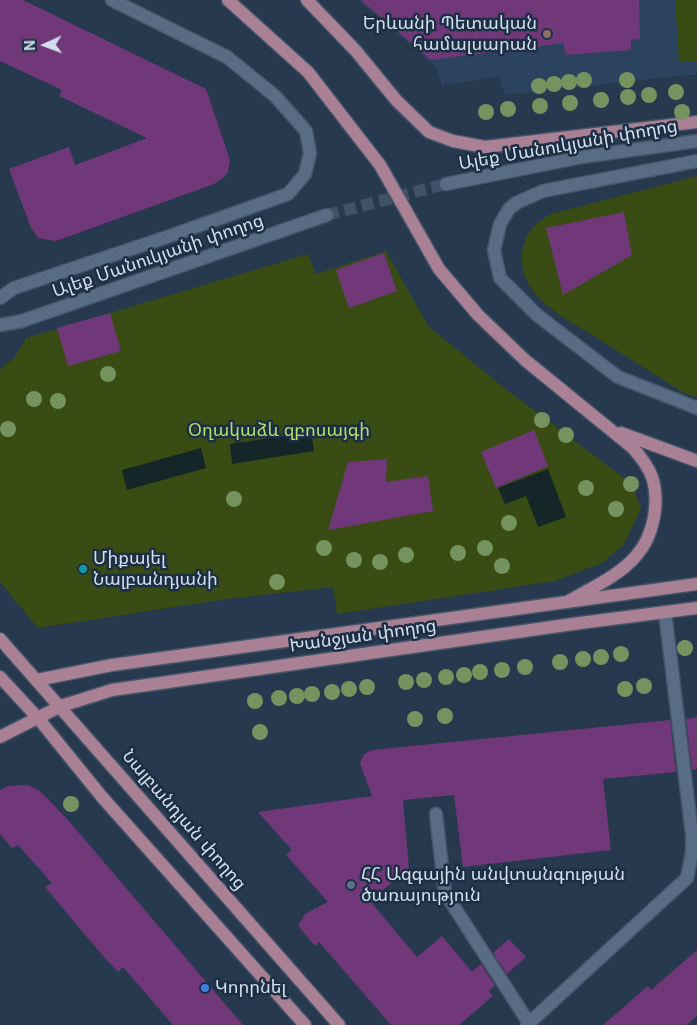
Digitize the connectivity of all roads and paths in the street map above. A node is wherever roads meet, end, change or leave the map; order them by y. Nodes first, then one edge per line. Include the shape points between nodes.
1 (112, 0) edge
2 (228, 0) edge
3 (307, 0) edge
4 (697, 122) edge
5 (697, 141) edge
6 (697, 161) edge
7 (446, 184) tunnel mouth
8 (326, 216) tunnel mouth
9 (0, 298) edge
10 (0, 325) edge
11 (697, 408) edge
12 (611, 430) junction
13 (697, 461) edge
14 (697, 584) edge
15 (569, 601) junction
16 (697, 608) edge
17 (665, 612) junction
18 (0, 639) edge
19 (0, 677) edge
20 (37, 680) junction
21 (61, 706) junction
22 (38, 718) junction
23 (0, 737) edge
24 (436, 814) dead end
25 (528, 1024) edge
26 (305, 1025) edge
27 (339, 1025) edge

1 - 9 street, Ալեք Մանուկյանի փողոց via 227,57 275,96 306,131 310,153 305,174 288,194 14,288
2 - 12 main road via 308,72 380,165 439,269 478,315 525,360
3 - 4 main road via 356,51 396,100 429,132 453,142 486,147
5 - 7 street, Ալեք Մանուկյանի փողոց via 582,157
6 - 11 street via 543,190 525,197 504,216 496,232 494,250 500,278 537,315 618,377
8 - 10 street, Ալեք Մանուկյանի փողոց via 22,321
12 - 13 main road
12 - 15 main road via 633,448 652,476 654,513 651,531 636,557
14 - 15 main road, Խանջյան փողոց
15 - 20 main road, Խանջյան փողոց via 112,665
16 - 17 main road, Խանջյան փողոց
17 - 21 main road, Խանջյան փողոց via 112,690
17 - 25 street via 692,834 687,878
18 - 20 main road, Նալբանդյան փողոց
19 - 22 main road
20 - 21 main road, Նալբանդյան փողոց
21 - 22 main road, Խանջյան փողոց
21 - 27 main road, Նալբանդյան փողոց
22 - 23 main road, Խանջյան փողոց
22 - 26 main road via 102,797
24 - 25 street via 445,893

